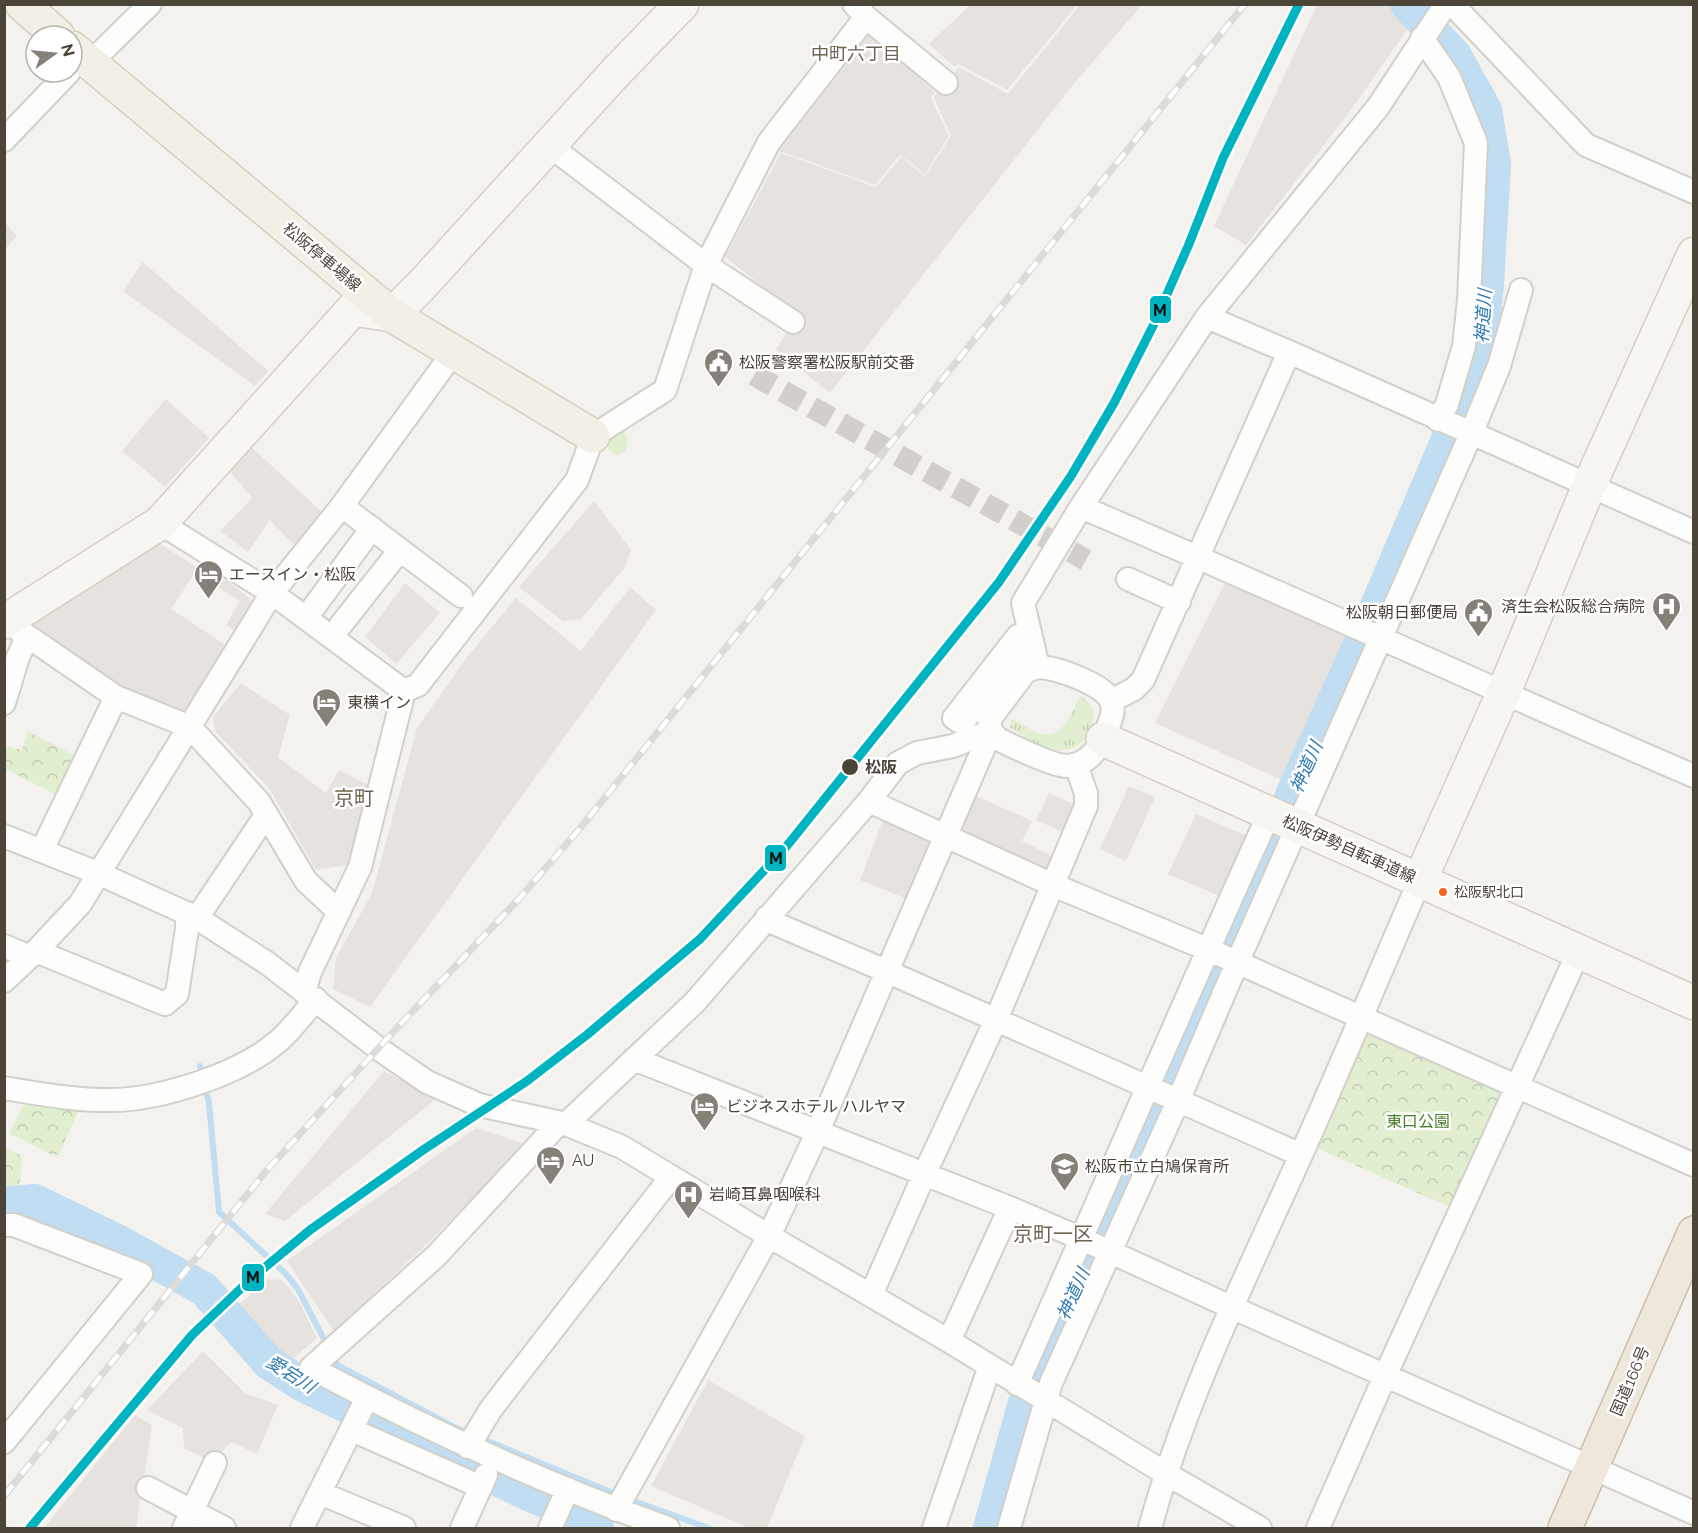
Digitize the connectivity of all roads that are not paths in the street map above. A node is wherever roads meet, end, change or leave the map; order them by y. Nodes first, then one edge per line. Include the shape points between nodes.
1 (22, 4) edge
2 (150, 4) edge
3 (682, 4) edge
4 (1446, 4) edge
5 (1452, 4) edge
6 (860, 11) edge
7 (44, 24) edge
8 (1422, 38) junction
9 (84, 56) edge
10 (84, 68) edge
11 (946, 83) dead end
12 (56, 84) edge
13 (4, 140) edge
14 (550, 146) junction
15 (1694, 192) edge
16 (1694, 254) edge
17 (706, 265) junction
18 (1521, 290) dead end
19 (392, 315) junction
20 (1207, 317) junction
21 (793, 322) dead end
22 (1289, 352) junction
23 (453, 353) junction
24 (1455, 426) junction
25 (592, 436) junction
26 (1589, 486) junction
27 (342, 506) junction
28 (1081, 507) junction
29 (160, 523) junction
30 (372, 528) junction
31 (1694, 532) edge
32 (400, 550) junction
33 (1198, 557) junction
34 (1128, 579) dead end
35 (272, 593) junction
36 (461, 596) dead end
37 (1179, 602) junction
38 (314, 607) dead end
39 (11, 625) edge
40 (340, 626) dead end
41 (1378, 637) junction
42 (1038, 667) junction
43 (404, 691) junction
44 (1503, 694) junction
45 (116, 697) junction
46 (1111, 701) junction
47 (4, 703) edge
48 (190, 727) junction
49 (991, 731) junction
50 (1103, 739) junction
51 (1076, 765) junction
52 (1694, 776) edge
53 (869, 801) junction
54 (266, 815) junction
55 (1283, 821) junction
56 (945, 836) junction
57 (8, 844) edge
58 (42, 850) junction
59 (100, 874) junction
60 (1419, 880) junction
61 (1053, 885) junction
62 (339, 912) junction
63 (192, 916) junction
64 (768, 917) junction
65 (4, 946) edge
66 (1207, 950) junction
67 (1580, 951) junction
68 (33, 954) junction
69 (1237, 963) junction
70 (886, 971) junction
71 (4, 981) edge
72 (310, 996) junction
73 (1694, 1003) edge
74 (1361, 1017) junction
75 (996, 1020) junction
76 (634, 1059) junction
77 (1518, 1086) junction
78 (4, 1088) edge
79 (1148, 1089) junction
80 (1178, 1101) junction
81 (562, 1123) junction
82 (818, 1131) junction
83 (1301, 1155) junction
84 (1694, 1165) edge
85 (924, 1175) junction
86 (671, 1177) junction
87 (1010, 1208) junction
88 (4, 1225) edge
89 (1694, 1233) edge
90 (769, 1236) junction
91 (1083, 1239) junction
92 (1109, 1251) junction
93 (871, 1295) junction
94 (1231, 1307) junction
95 (950, 1341) junction
96 (990, 1366) junction
97 (1385, 1376) junction
98 (1018, 1384) junction
99 (367, 1399) junction
100 (1044, 1399) junction
101 (352, 1428) junction
102 (473, 1439) junction
103 (4, 1442) edge
104 (493, 1461) junction
105 (215, 1463) dead end
106 (1592, 1469) junction
107 (1165, 1473) junction
108 (481, 1486) junction
109 (148, 1488) dead end
110 (568, 1489) junction
111 (320, 1493) junction
112 (621, 1501) junction
113 (1694, 1513) edge
114 (188, 1520) edge
115 (551, 1526) edge
116 (224, 1528) edge
117 (302, 1528) edge
118 (404, 1528) edge
119 (462, 1528) edge
120 (668, 1528) edge
121 (934, 1528) edge
122 (1009, 1528) edge
123 (1150, 1528) edge
124 (1260, 1528) edge
125 (1318, 1528) edge
126 (1565, 1528) edge

1 - 7 main road
2 - 9 street
3 - 14 street
4 - 8 street
5 - 15 street via 1586,145
6 - 11 street
6 - 17 street via 769,142
8 - 20 street via 1378,107
8 - 24 street via 1449,77 1476,143 1464,346 1447,404
10 - 19 main road, 松阪停車場線
12 - 13 street
14 - 17 street
14 - 19 street
16 - 26 street
17 - 21 street
17 - 25 street via 665,390
18 - 24 street via 1499,366
19 - 23 main road, 松阪停車場線
19 - 29 street via 353,309
20 - 22 street
20 - 28 street
22 - 24 street
22 - 33 street
23 - 25 main road, 松阪停車場線
23 - 27 street
24 - 26 street
24 - 41 street
25 - 43 street via 577,480 418,685
26 - 31 street
26 - 44 street
27 - 30 street
27 - 35 street
28 - 33 street
28 - 42 street via 1023,603
29 - 35 street
29 - 39 street
30 - 32 street
30 - 38 street
32 - 36 street
32 - 40 street
33 - 37 street
33 - 41 street
34 - 37 street
35 - 43 street
35 - 48 street
37 - 46 street via 1143,681
39 - 45 street
39 - 47 street via 18,657
41 - 44 street
41 - 55 street
42 - 46 street via 1057,670 1101,688
42 - 49 street via 1026,671 988,720
43 - 62 street via 360,867
44 - 52 street
44 - 60 street
45 - 48 street
45 - 58 street
46 - 50 street via 1114,709
48 - 54 street via 259,802
48 - 59 street
49 - 51 street via 998,739 1058,765
49 - 53 street via 952,746 917,753 898,763
49 - 56 street
50 - 51 street via 1096,751
50 - 55 street, 松阪伊勢自転車道線
51 - 61 street via 1086,793 1086,806
53 - 56 street
53 - 64 street
54 - 62 street via 306,881
54 - 63 street
55 - 60 street, 松阪伊勢自転車道線
55 - 66 street
55 - 69 street
56 - 61 street
56 - 70 street
57 - 58 street
58 - 59 street
59 - 63 street
59 - 68 street via 80,904
60 - 67 street, 松阪伊勢自転車道線
60 - 74 street
61 - 66 street
61 - 75 street
62 - 72 street via 310,972
63 - 68 street via 177,994 165,1004
63 - 72 street via 267,963
64 - 70 street via 776,924
64 - 76 street via 695,1002
65 - 68 street
66 - 69 street
66 - 79 street
67 - 73 street, 松阪伊勢自転車道線
67 - 77 street
68 - 71 street
69 - 74 street
69 - 80 street
70 - 75 street
70 - 82 street
72 - 78 street via 278,1042 259,1056 191,1084 116,1100 84,1100
72 - 81 street via 427,1082 479,1105
74 - 77 street
74 - 83 street
75 - 79 street
75 - 85 street
76 - 81 street
76 - 82 street
77 - 84 street
77 - 97 street
79 - 80 street
79 - 91 street
80 - 83 street
80 - 92 street
81 - 86 street via 622,1147
81 - 99 street via 436,1256 311,1368
82 - 85 street
82 - 90 street
83 - 94 street
85 - 87 street
85 - 93 street
86 - 90 street
86 - 102 street via 490,1408
87 - 91 street
87 - 95 street
88 - 103 street via 14,1225 141,1274
89 - 106 highway, 国道166号
90 - 93 street
90 - 112 street
91 - 92 street
91 - 98 street
92 - 94 street
92 - 100 street
93 - 95 street
94 - 97 street
94 - 107 street
95 - 96 street
96 - 98 street
96 - 121 street
97 - 106 street
97 - 125 street
98 - 100 street
99 - 101 street
99 - 102 street
100 - 107 street
100 - 122 street
101 - 108 street
101 - 111 street
102 - 104 street
104 - 108 street
104 - 110 street
105 - 114 street
106 - 113 street
106 - 126 highway, 国道166号
107 - 123 street
107 - 124 street
108 - 119 street
109 - 114 street
110 - 112 street
110 - 115 street
111 - 117 street
111 - 118 street
112 - 120 street
114 - 116 street

